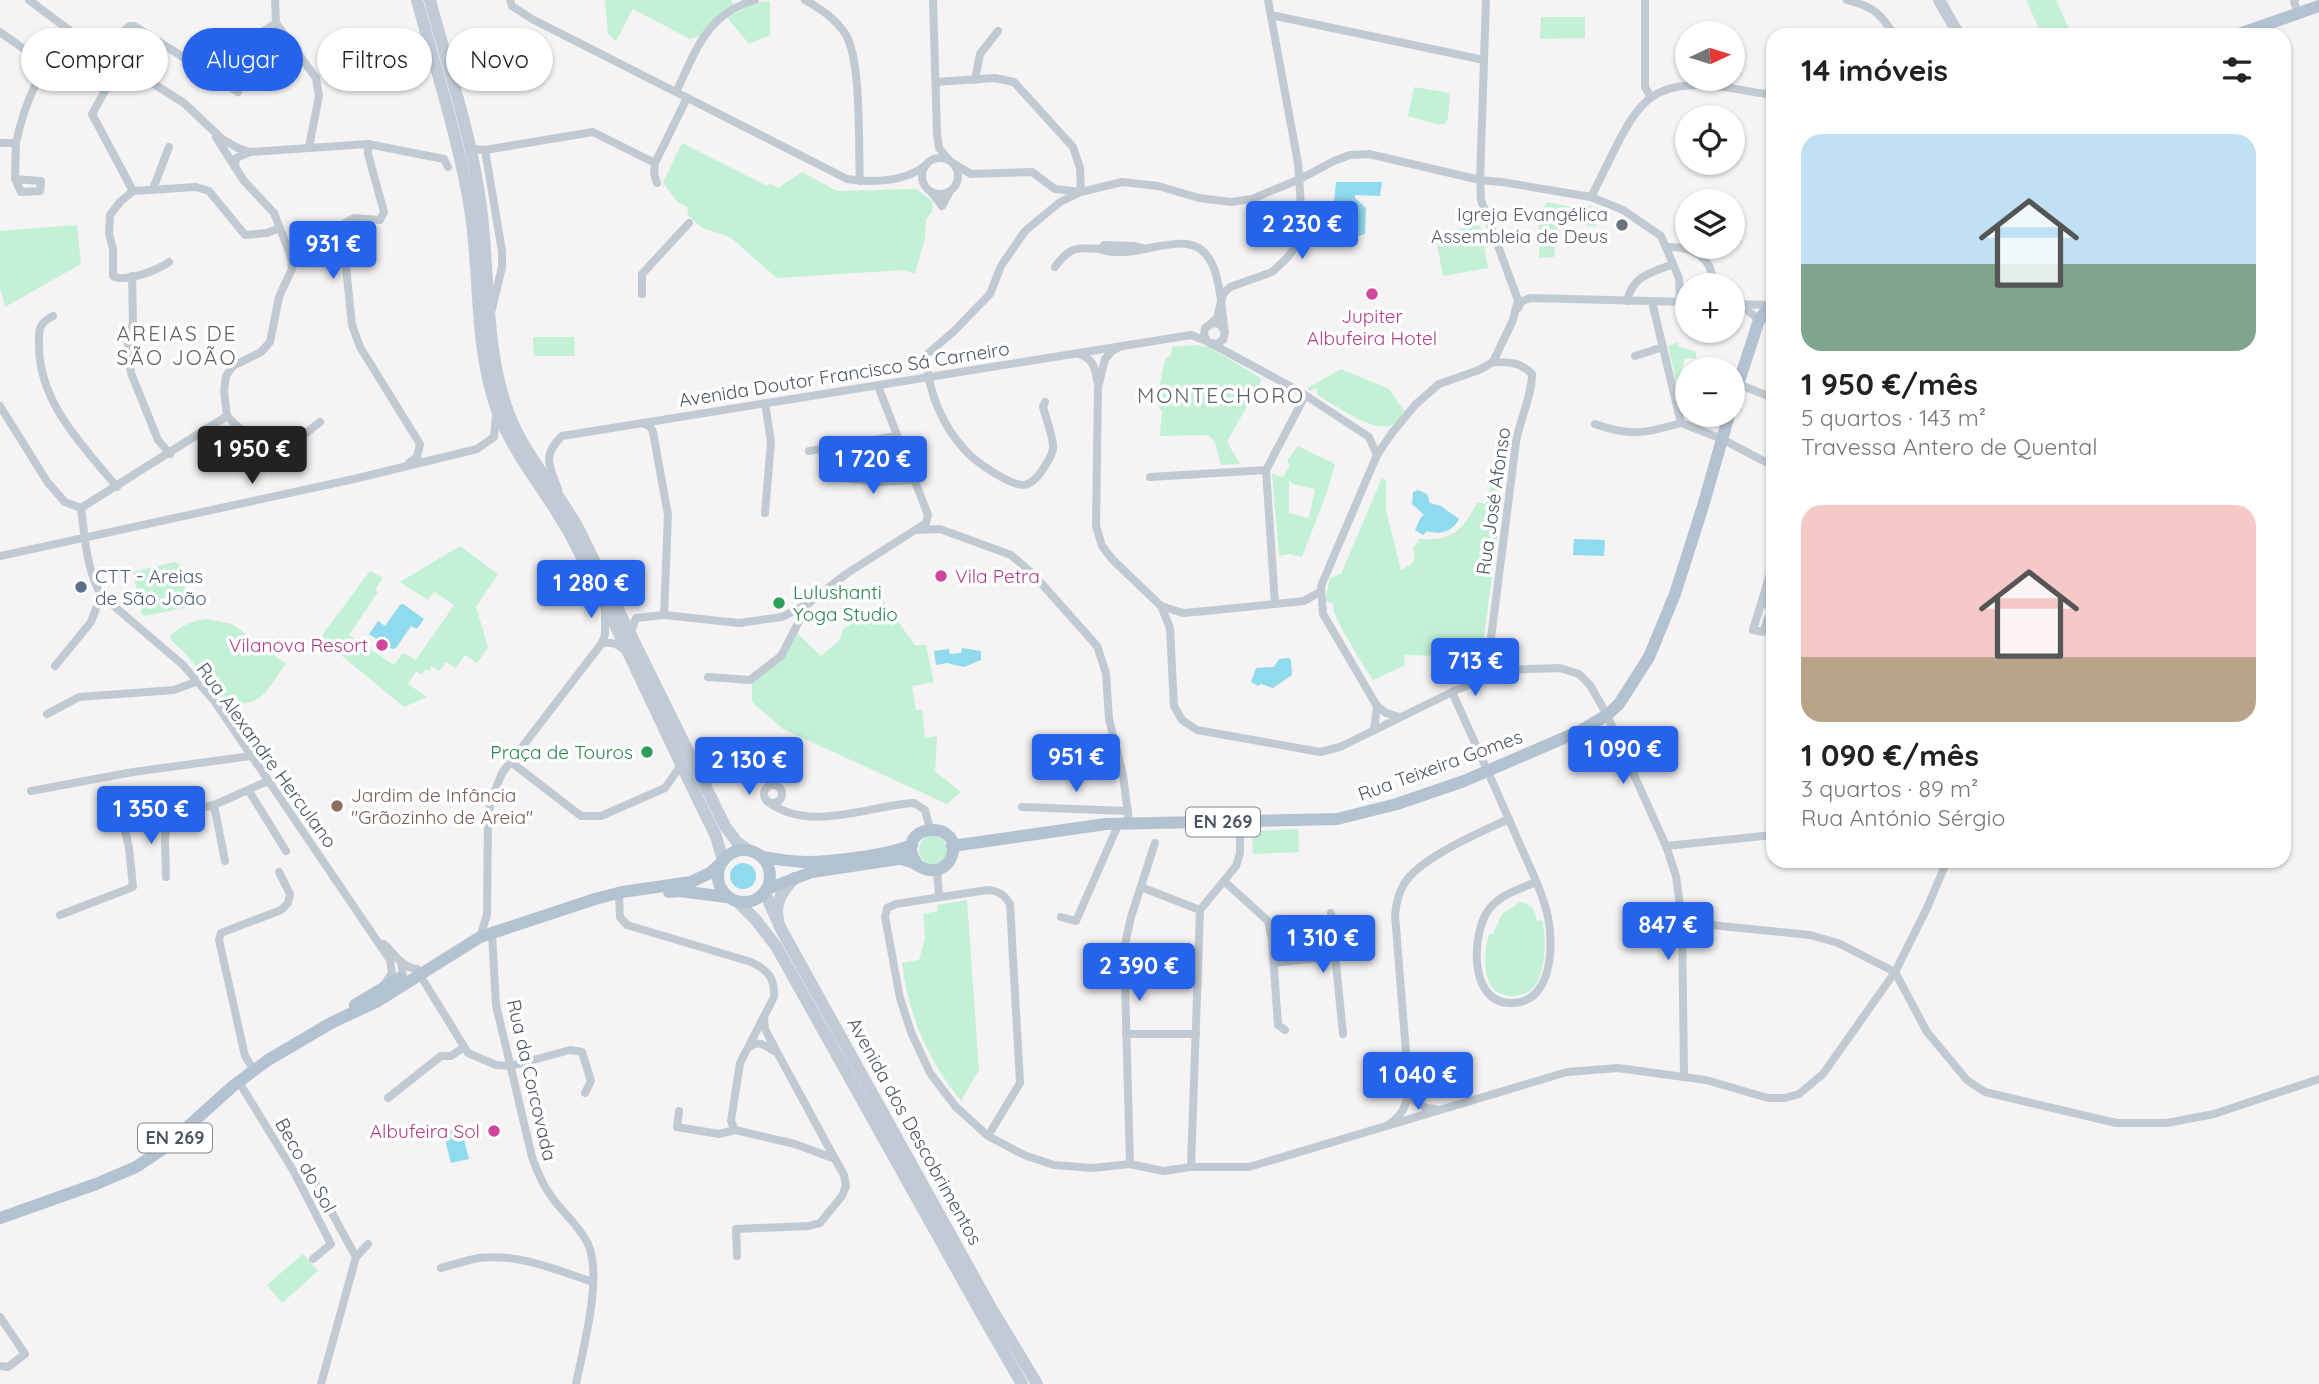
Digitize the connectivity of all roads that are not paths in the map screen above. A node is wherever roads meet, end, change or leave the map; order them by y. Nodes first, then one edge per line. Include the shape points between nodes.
1 (29, 0) edge
2 (275, 0) edge
3 (417, 0) edge
4 (430, 0) edge
5 (510, 0) edge
6 (755, 0) edge
7 (805, 0) edge
8 (933, 0) edge
9 (1268, 0) edge
10 (1486, 0) edge
11 (1645, 0) edge
12 (1847, 0) edge
13 (1938, 0) edge
14 (2294, 4) edge
15 (2319, 6) edge
16 (1270, 15) junction
17 (276, 23) junction
18 (66, 28) edge
19 (268, 28) edge
20 (1889, 28) edge
21 (1955, 28) edge
22 (2249, 28) edge
23 (998, 31) dead end
24 (0, 32) edge
25 (21, 47) edge
26 (168, 48) edge
27 (1484, 60) junction
28 (975, 80) junction
29 (936, 82) junction
30 (31, 91) edge
31 (105, 91) edge
32 (164, 91) edge
33 (238, 92) dead end
34 (676, 92) junction
35 (1766, 94) edge
36 (1650, 96) junction
37 (687, 98) junction
38 (210, 128) junction
39 (937, 134) junction
40 (0, 143) edge
41 (16, 143) junction
42 (368, 144) junction
43 (170, 147) dead end
44 (309, 147) junction
45 (470, 149) junction
46 (485, 150) junction
47 (250, 152) junction
48 (952, 162) junction
49 (655, 163) junction
50 (926, 165) junction
51 (235, 167) junction
52 (448, 167) dead end
53 (971, 174) junction
54 (898, 178) junction
55 (15, 179) dead end
56 (1300, 179) junction
57 (1480, 180) junction
58 (860, 181) junction
59 (657, 183) dead end
60 (153, 189) junction
61 (929, 190) junction
62 (951, 190) junction
63 (133, 191) junction
64 (1081, 192) junction
65 (1591, 197) junction
66 (689, 223) dead end
67 (280, 228) junction
68 (1666, 247) junction
69 (169, 262) dead end
70 (1673, 264) junction
71 (1055, 267) dead end
72 (1677, 273) edge
73 (1711, 273) edge
74 (132, 276) junction
75 (1510, 279) junction
76 (1217, 282) junction
77 (1230, 287) junction
78 (642, 293) dead end
79 (1531, 298) junction
80 (1627, 301) junction
81 (1220, 302) junction
82 (1652, 302) junction
83 (1675, 302) edge
84 (1745, 306) edge
85 (1745, 306) edge
86 (1766, 310) edge
87 (491, 315) junction
88 (53, 316) dead end
89 (1513, 320) junction
90 (1210, 324) junction
91 (1225, 334) junction
92 (1209, 342) junction
93 (1119, 347) junction
94 (1664, 347) junction
95 (1075, 354) junction
96 (1635, 356) dead end
97 (1237, 357) junction
98 (1493, 362) junction
99 (1745, 366) edge
100 (927, 377) junction
101 (878, 386) junction
102 (1098, 387) junction
103 (1745, 387) edge
104 (1766, 395) edge
105 (1305, 396) junction
106 (1675, 396) edge
107 (1045, 402) dead end
108 (765, 403) junction
109 (0, 406) edge
110 (495, 406) junction
111 (227, 416) junction
112 (320, 422) dead end
113 (642, 423) junction
114 (1595, 424) dead end
115 (1675, 425) edge
116 (1691, 427) edge
117 (1726, 427) edge
118 (1392, 433) junction
119 (897, 436) junction
120 (1369, 437) junction
121 (1722, 439) junction
122 (809, 451) dead end
123 (170, 454) junction
124 (1377, 455) junction
125 (1766, 462) edge
126 (405, 465) junction
127 (1266, 470) junction
128 (834, 477) dead end
129 (1150, 477) dead end
130 (914, 480) junction
131 (117, 487) junction
132 (564, 505) junction
133 (82, 508) junction
134 (765, 513) dead end
135 (915, 530) junction
136 (85, 538) junction
137 (0, 556) edge
138 (1766, 586) edge
139 (1765, 589) junction
140 (1320, 592) junction
141 (101, 595) junction
142 (1766, 595) edge
143 (604, 600) junction
144 (809, 603) junction
145 (1275, 604) junction
146 (1161, 606) junction
147 (1183, 613) junction
148 (664, 615) junction
149 (1766, 624) edge
150 (1170, 628) junction
151 (630, 634) junction
152 (602, 643) junction
153 (629, 656) junction
154 (55, 666) dead end
155 (708, 677) dead end
156 (1486, 677) junction
157 (198, 681) junction
158 (1452, 692) junction
159 (1377, 706) junction
160 (47, 714) dead end
161 (1607, 715) junction
162 (1400, 717) junction
163 (1374, 730) junction
164 (251, 756) junction
165 (511, 762) junction
166 (681, 765) junction
167 (1488, 771) junction
168 (268, 781) junction
169 (32, 791) dead end
170 (249, 791) junction
171 (781, 799) junction
172 (768, 802) junction
173 (214, 805) junction
174 (1022, 807) dead end
175 (784, 810) junction
176 (168, 816) junction
177 (1125, 819) junction
178 (1509, 819) junction
179 (1240, 822) junction
180 (930, 829) junction
181 (1766, 836) edge
182 (1156, 843) dead end
183 (912, 845) junction
184 (952, 846) junction
185 (1666, 846) junction
186 (748, 850) junction
187 (286, 851) dead end
188 (762, 857) junction
189 (225, 861) dead end
190 (722, 862) junction
191 (917, 864) junction
192 (1944, 868) edge
193 (937, 870) junction
194 (279, 872) dead end
195 (166, 877) dead end
196 (794, 878) junction
197 (1224, 881) junction
198 (1536, 882) junction
199 (1141, 887) junction
200 (766, 891) junction
201 (618, 897) junction
202 (939, 897) junction
203 (595, 899) junction
204 (732, 899) junction
205 (1200, 910) junction
206 (1331, 913) dead end
207 (60, 915) dead end
208 (487, 915) junction
209 (1061, 917) dead end
210 (1682, 922) junction
211 (781, 929) junction
212 (372, 932) junction
213 (490, 934) junction
214 (1335, 956) junction
215 (390, 960) junction
216 (401, 962) junction
217 (1274, 963) junction
218 (1895, 972) junction
219 (414, 974) junction
220 (379, 989) junction
221 (764, 1018) junction
222 (331, 1023) junction
223 (1285, 1030) dead end
224 (1126, 1034) junction
225 (1196, 1034) junction
226 (1343, 1034) dead end
227 (464, 1047) junction
228 (747, 1049) junction
229 (777, 1052) junction
230 (511, 1066) junction
231 (254, 1070) junction
232 (1684, 1076) junction
233 (1408, 1077) junction
234 (2319, 1079) edge
235 (239, 1082) junction
236 (585, 1093) dead end
237 (388, 1098) dead end
238 (1445, 1109) junction
239 (679, 1111) dead end
240 (1385, 1126) junction
241 (735, 1130) junction
242 (988, 1136) junction
243 (835, 1159) junction
244 (1130, 1164) junction
245 (1191, 1167) junction
246 (310, 1173) dead end
247 (0, 1218) edge
248 (368, 1244) dead end
249 (737, 1256) dead end
250 (356, 1258) junction
251 (313, 1259) dead end
252 (441, 1268) dead end
253 (593, 1282) junction
254 (0, 1317) edge
255 (0, 1367) edge
256 (321, 1384) edge
257 (576, 1384) edge
258 (1023, 1384) edge
259 (1037, 1384) edge

1 - 18 street
2 - 17 street
3 - 110 main road via 467,189 485,362
4 - 45 main road
5 - 34 street via 520,12
6 - 34 street via 714,22
7 - 58 street via 834,19 846,36 854,62
8 - 29 street
9 - 16 street
10 - 27 street
11 - 36 street via 1645,87
12 - 20 street via 1869,6
13 - 21 main road
14 - 15 main road
14 - 22 main road
16 - 27 street
16 - 56 street
17 - 19 street
17 - 44 street via 316,78 319,96
23 - 28 street via 980,54
24 - 25 street
26 - 33 street
27 - 57 street
28 - 29 street
28 - 64 street via 1006,79 1023,90 1073,148
29 - 39 street
30 - 41 street
31 - 63 street via 92,114
32 - 38 street
34 - 37 street
35 - 36 street via 1688,85
36 - 65 street via 1631,116
37 - 49 street
37 - 58 street via 847,179
38 - 47 street
38 - 51 street
39 - 48 street via 939,148
39 - 50 street
40 - 41 street
41 - 55 street
42 - 44 street
42 - 52 street via 444,159
42 - 126 street via 384,212 380,220 354,218 345,223 352,325 360,347 420,444 417,457
43 - 60 street
44 - 47 street
45 - 46 street
45 - 87 main road via 481,206
46 - 49 street via 593,132
46 - 87 street via 502,251
47 - 51 street via 236,158
48 - 50 street via 939,158
48 - 53 street
48 - 62 street via 959,176
49 - 59 street
50 - 54 street via 912,176
50 - 61 street via 922,175
51 - 67 street via 274,213
53 - 62 street
53 - 64 street via 1032,172 1055,189
54 - 58 street
54 - 61 street via 911,179
56 - 57 street via 1350,155 1369,154
56 - 64 street via 1252,199 1231,202 1122,182
56 - 77 street via 1302,220 1297,244 1272,272
57 - 65 street
57 - 75 street via 1481,200
60 - 63 street
60 - 67 street via 196,187 209,191 245,235
61 - 62 street via 943,206
63 - 74 street via 110,215 113,276 119,280
64 - 100 street via 1060,202 1025,231 1001,265 990,294 925,356
65 - 68 street via 1635,217 1661,236
66 - 78 street via 642,274
67 - 111 street via 292,269 279,297 270,342 233,366 226,376
68 - 70 street
68 - 73 street via 1690,248 1700,254
69 - 74 street
70 - 72 street
70 - 80 street via 1637,279
71 - 76 street via 1064,254 1079,247 1146,249 1184,243 1204,250
74 - 123 street via 131,373 158,440
75 - 79 street via 1518,291
75 - 89 street via 1518,300
76 - 77 street
76 - 81 street
77 - 81 street
79 - 80 street
79 - 89 street via 1522,301
80 - 82 street
81 - 90 street via 1217,318
81 - 91 street
82 - 83 street
82 - 94 street
84 - 86 street
85 - 86 street
86 - 99 main road
87 - 132 main road via 494,361 510,416 531,458
88 - 131 street via 40,327 39,362 47,388 57,411
89 - 98 street
90 - 91 street via 1220,324
90 - 92 street via 1204,331
91 - 92 street via 1221,343
91 - 97 street
92 - 93 street, Avenida Doutor Francisco Sá Carneiro via 1191,335
92 - 97 street
93 - 95 street, Avenida Doutor Francisco Sá Carneiro
93 - 102 street via 1105,359
94 - 96 street
94 - 106 street
95 - 100 street, Avenida Doutor Francisco Sá Carneiro
95 - 102 street via 1093,363
97 - 105 street
98 - 118 street via 1439,384
98 - 156 street, Rua José Afonso via 1526,367 1532,383 1516,442
100 - 101 street, Avenida Doutor Francisco Sá Carneiro
100 - 107 street via 944,421 962,447 973,460 1016,485 1028,484 1038,476 1053,448
101 - 108 street, Avenida Doutor Francisco Sá Carneiro
101 - 119 street
102 - 146 street via 1096,526 1112,559
103 - 104 street
105 - 120 street
105 - 127 street
108 - 113 street, Avenida Doutor Francisco Sá Carneiro
108 - 134 street via 771,442
109 - 133 street via 48,483 65,502
110 - 126 street via 497,427 488,443
110 - 143 main road
111 - 112 street via 269,457
111 - 123 street
113 - 132 street, Avenida Doutor Francisco Sá Carneiro via 569,434 556,441 549,469
113 - 148 street via 653,432 668,515
114 - 115 street via 1645,433
116 - 121 street
117 - 121 main road, Rua Teixeira Gomes / EN 269
118 - 120 street
118 - 124 street
119 - 122 street
119 - 130 street
120 - 124 street
121 - 125 street
121 - 161 main road, Rua Teixeira Gomes / EN 269 via 1662,629 1635,681
123 - 131 street
124 - 140 street
126 - 136 street
127 - 129 street
127 - 145 street
128 - 130 street
130 - 135 street via 928,515 926,523
131 - 133 street
132 - 151 main road
133 - 136 street, Rua Alexandre Herculano
135 - 144 street via 846,573
135 - 177 street via 940,528 1011,555 1097,646 1107,673 1109,719 1123,775
136 - 137 street
136 - 141 street, Rua Alexandre Herculano
138 - 139 street
139 - 142 street
139 - 149 street via 1753,630 1763,632
140 - 145 street via 1304,601
140 - 159 street via 1323,614
141 - 154 street via 91,622
141 - 157 street, Rua Alexandre Herculano
143 - 152 street
143 - 153 main road
144 - 148 street via 782,617 739,623
144 - 155 street via 781,656 750,680
145 - 147 street
146 - 147 street
146 - 150 street
147 - 150 street
148 - 151 street via 636,618
150 - 163 street via 1174,706 1182,720 1197,730 1320,752
151 - 186 main road via 725,826
152 - 153 street via 618,644
152 - 165 street
153 - 166 main road
156 - 158 street
156 - 161 street via 1503,670 1560,668 1579,674
157 - 160 street via 174,690 79,696
157 - 164 street, Rua Alexandre Herculano
158 - 162 street
158 - 167 street
159 - 162 street
159 - 163 street
161 - 167 main road, Rua Teixeira Gomes / EN 269
161 - 185 street
162 - 163 street
164 - 168 street, Rua Alexandre Herculano
164 - 169 street
165 - 166 street via 581,816 600,816 653,795 671,783
165 - 208 street via 490,803
166 - 190 main road via 716,836
167 - 178 street
167 - 179 main road, Rua Teixeira Gomes / EN 269 via 1358,816
168 - 170 street
168 - 212 street, Rua Alexandre Herculano
170 - 173 street
170 - 187 street
171 - 172 street
171 - 172 street via 781,789 772,784 764,789
171 - 175 street
172 - 175 street
173 - 176 street
173 - 189 street
174 - 177 street
175 - 180 street via 816,818 914,803 925,810
176 - 195 street
176 - 207 street via 124,826 133,887
177 - 179 main road, Rua Teixeira Gomes / EN 269
177 - 184 main road, Rua Teixeira Gomes / EN 269
177 - 209 street via 1076,921
178 - 198 street
178 - 233 street via 1423,864 1404,883 1397,900
179 - 197 street via 1240,853
180 - 183 main road via 920,833
180 - 184 main road via 946,835
181 - 185 street
182 - 199 street
183 - 188 main road via 815,862
183 - 191 main road
184 - 193 main road via 951,859
185 - 210 street via 1676,876
186 - 188 main road
186 - 190 main road, EN 269 via 734,852
188 - 200 main road via 771,876
190 - 203 main road, EN 269 via 691,882
190 - 204 main road via 718,881
191 - 193 main road, EN 269
191 - 196 main road, EN 269 via 898,859
192 - 218 street
193 - 202 street
194 - 231 street via 290,894 288,903 281,910 221,933 219,940 245,1056
196 - 200 main road, EN 269
196 - 211 main road via 777,904
197 - 205 street
197 - 217 street via 1268,921
198 - 198 street via 1497,900 1482,921 1478,975 1498,1001 1525,1000 1537,993 1545,978 1551,937
199 - 205 street
199 - 224 street via 1124,949
200 - 204 main road, EN 269 via 754,901
200 - 211 main road, Avenida dos Descobrimentos
201 - 203 main road, EN 269
201 - 204 main road, EN 269 via 679,891
201 - 221 street via 627,925 766,970 774,998
202 - 242 street via 887,908 900,998 930,1073 956,1107
202 - 242 street via 987,890 1006,896 1010,904 1020,1083
203 - 213 main road, EN 269
204 - 258 main road, Avenida dos Descobrimentos via 767,932 786,962
205 - 225 street
206 - 214 street
208 - 213 street
208 - 213 street
210 - 218 street via 1810,936 1838,943
210 - 232 street
211 - 259 main road, Avenida dos Descobrimentos
212 - 215 street, Rua Alexandre Herculano
212 - 216 street, Rua Alexandre Herculano
213 - 219 main road, EN 269
213 - 230 street, Rua da Corcovada via 496,1006
214 - 217 street
214 - 226 street
215 - 219 street, Rua Alexandre Herculano via 398,974
215 - 220 street via 392,973
216 - 219 street
216 - 219 street, Rua Alexandre Herculano
217 - 223 street via 1278,1025
218 - 232 street via 1823,1074 1799,1094 1768,1098
218 - 234 street via 1927,1032 1967,1080 1985,1092 2116,1123 2167,1123 2214,1114
219 - 220 main road, EN 269
219 - 222 main road, EN 269
219 - 227 street
220 - 222 main road, EN 269
221 - 228 street
221 - 229 street
222 - 231 main road, EN 269
224 - 225 street
224 - 244 street
225 - 245 street
227 - 230 street via 496,1065
227 - 237 street via 451,1056 441,1056
228 - 229 street via 762,1043
228 - 241 street via 740,1063 731,1121
229 - 243 street
230 - 236 street via 570,1050 582,1052 591,1081
230 - 253 street, Rua da Corcovada via 532,1157 550,1195 587,1242
231 - 235 main road, EN 269
232 - 238 street via 1618,1068 1567,1072
233 - 238 street via 1414,1101 1426,1108
233 - 240 street via 1409,1092 1401,1114
235 - 247 main road, EN 269 via 136,1167
235 - 251 street, Beco do Sol via 331,1244
238 - 240 street
239 - 241 street via 677,1128 719,1134
240 - 245 street via 1249,1167
241 - 243 street
242 - 244 street via 1054,1165
243 - 249 street via 846,1186 820,1223 736,1229
244 - 245 street via 1163,1171
246 - 250 street
248 - 250 street
250 - 256 street
252 - 253 street via 479,1258 507,1258
253 - 257 street, Rua da Corcovada
254 - 255 street via 25,1354 8,1367

